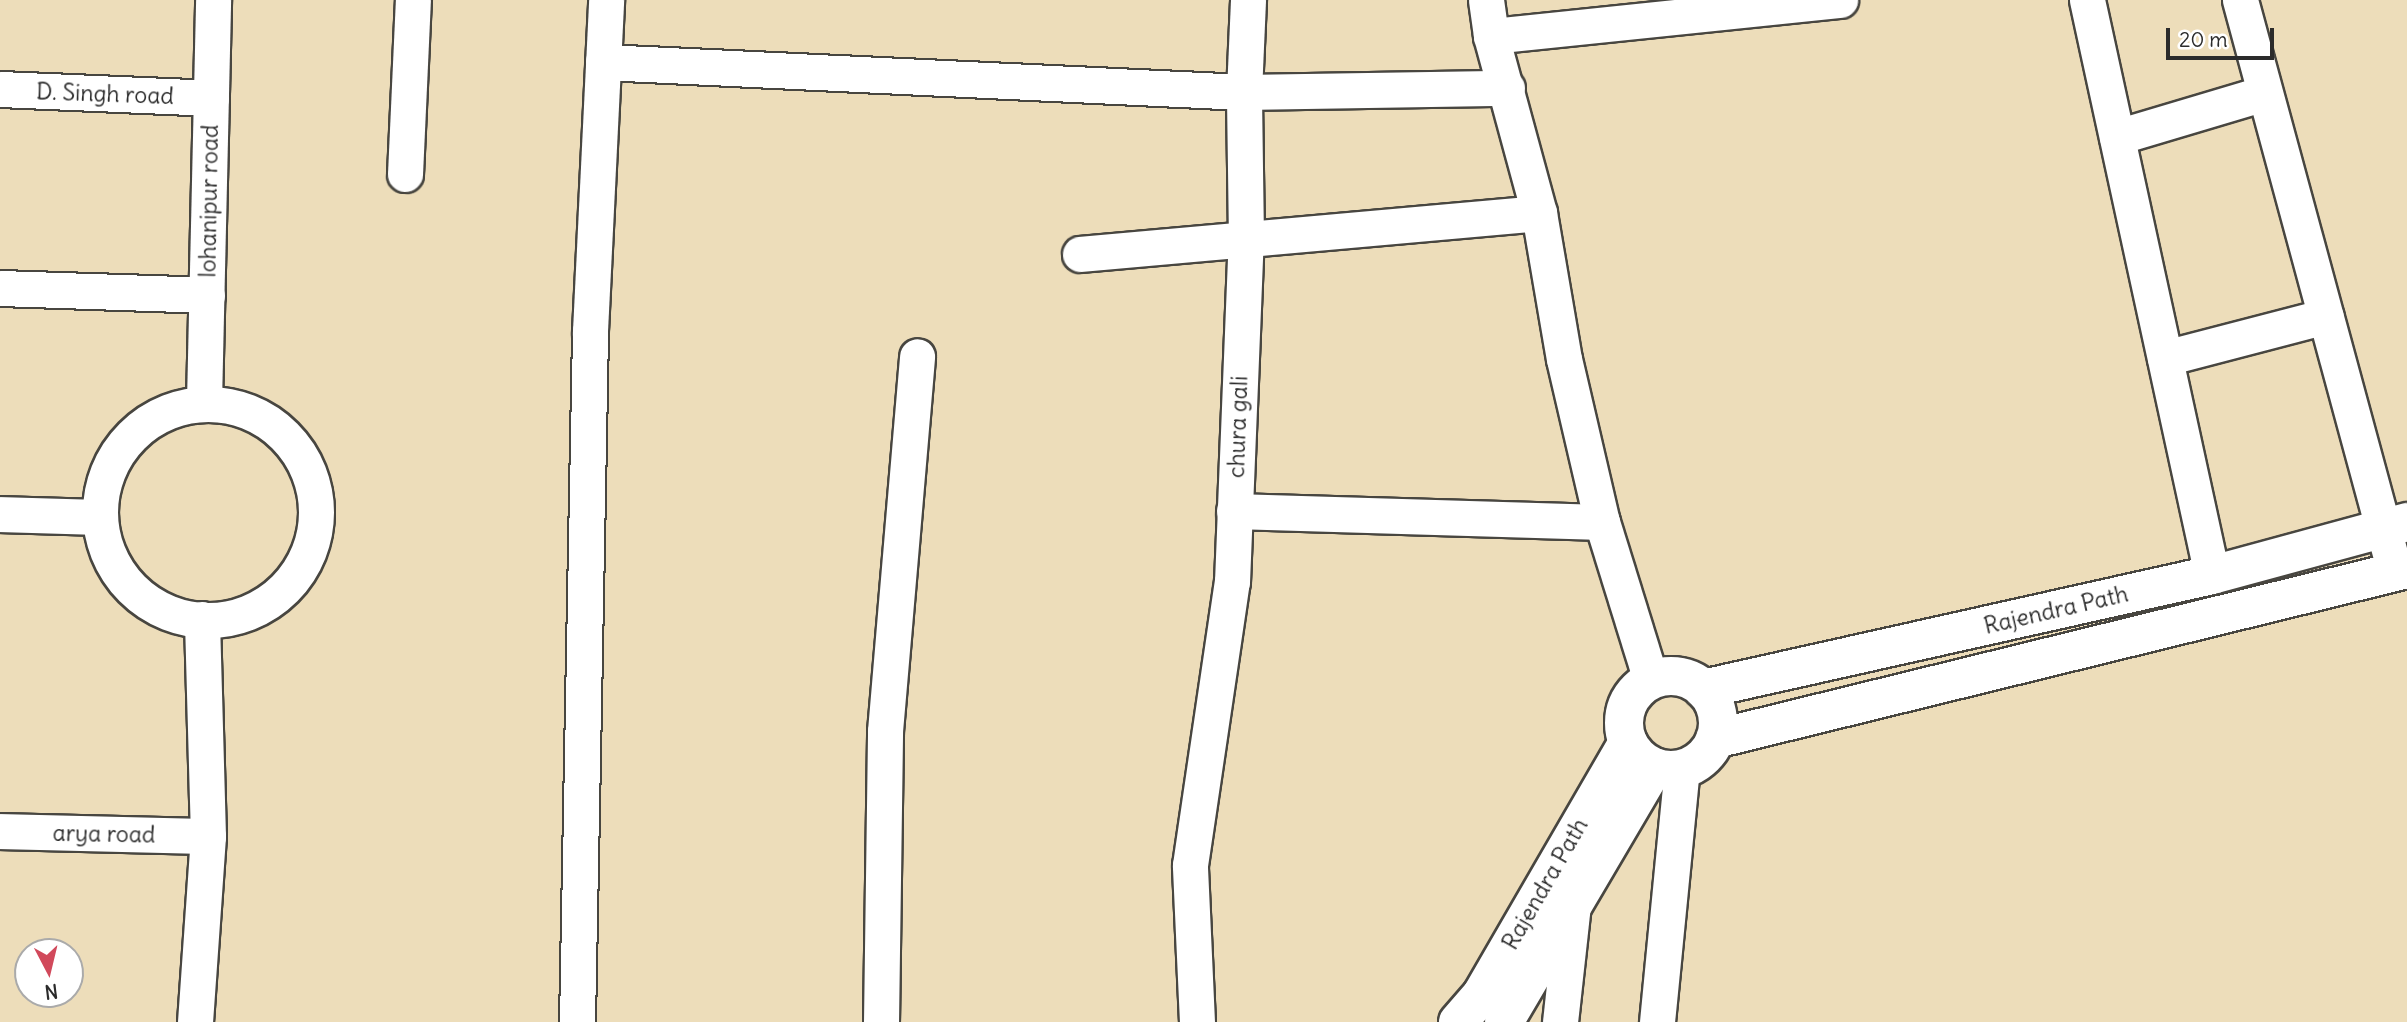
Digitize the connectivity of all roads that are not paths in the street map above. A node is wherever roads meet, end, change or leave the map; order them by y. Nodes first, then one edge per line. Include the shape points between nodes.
1 (213, 0) edge
2 (413, 0) edge
3 (606, 0) edge
4 (1248, 0) edge
5 (1486, 0) edge
6 (1840, 0) edge
7 (2087, 0) edge
8 (2240, 0) edge
9 (1491, 36) junction
10 (603, 62) junction
11 (1507, 88) junction
12 (0, 89) edge
13 (1244, 92) junction
14 (2265, 93) junction
15 (211, 98) junction
16 (2117, 137) junction
17 (405, 174) dead end
18 (1539, 213) junction
19 (1246, 240) junction
20 (1080, 254) dead end
21 (0, 288) edge
22 (207, 295) junction
23 (2326, 316) junction
24 (916, 356) dead end
25 (2165, 358) junction
26 (204, 402) junction
27 (1234, 511) junction
28 (0, 514) edge
29 (99, 517) junction
30 (1602, 522) junction
31 (2395, 525) edge
32 (2401, 571) edge
33 (2212, 575) junction
34 (202, 619) junction
35 (1651, 680) junction
36 (1703, 688) junction
37 (1715, 739) junction
38 (1655, 759) junction
39 (0, 831) edge
40 (208, 836) junction
41 (1558, 894) junction
42 (195, 1022) edge
43 (577, 1022) edge
44 (881, 1022) edge
45 (1197, 1022) edge
46 (1458, 1022) edge
47 (1504, 1022) edge
48 (1560, 1022) edge
49 (1657, 1022) edge

1 - 15 street, lohanipur road
2 - 17 street
3 - 10 street
4 - 13 street, chura gali
5 - 9 street
6 - 9 street
7 - 16 street
8 - 14 street
9 - 11 street
10 - 13 street
10 - 43 street via 590,331
11 - 13 street
11 - 18 street
12 - 15 street, D. Singh road
13 - 19 street, chura gali
14 - 16 street
14 - 23 street
15 - 22 street, lohanipur road
16 - 25 street
18 - 19 street
18 - 30 street via 1564,359
19 - 20 street
19 - 27 street, chura gali
21 - 22 street
22 - 26 street, lohanipur road
23 - 25 street
23 - 31 street
24 - 44 street via 885,731
25 - 33 street
26 - 29 street via 170,410 140,426 117,452
26 - 34 street via 241,407 275,425 292,443 315,487 317,524 306,561 284,591 252,612
27 - 30 street
27 - 45 street, chura gali via 1232,582 1190,865
28 - 29 street
29 - 34 street via 106,551 124,580 149,603 181,617
30 - 35 street
31 - 32 street
31 - 33 main road, Rajendra Path
32 - 37 main road, Rajendra Path
33 - 36 main road, Rajendra Path
34 - 40 street
35 - 36 main road, Rajendra Path via 1687,678
35 - 38 main road via 1626,706 1623,725
36 - 37 main road via 1714,703
37 - 38 main road, Rajendra Path via 1705,754
38 - 41 main road, Rajendra Path
38 - 49 street
39 - 40 street, arya road
40 - 42 street
41 - 46 main road, Rajendra Path
41 - 47 main road, Rajendra Path
41 - 48 street

